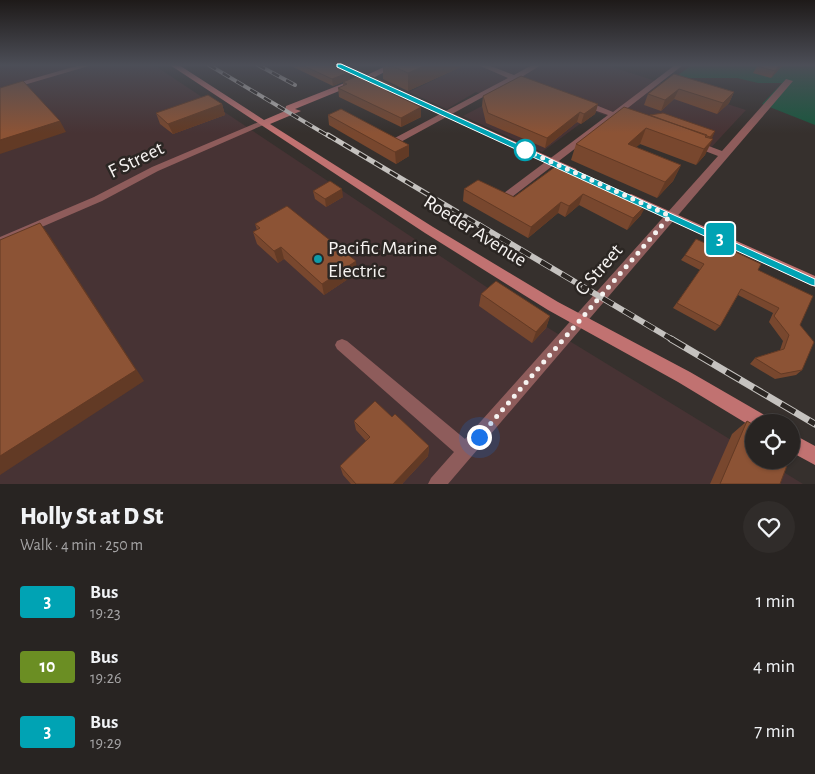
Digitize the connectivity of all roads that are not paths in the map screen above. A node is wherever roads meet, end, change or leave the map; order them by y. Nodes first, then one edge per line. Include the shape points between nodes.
1 (208, 88) edge
2 (344, 88) edge
3 (387, 88) edge
4 (497, 88) edge
5 (650, 88) edge
6 (783, 88) edge
7 (574, 100) edge
8 (446, 114) junction
9 (615, 114) junction
10 (636, 122) edge
11 (264, 123) junction
12 (394, 142) edge
13 (688, 142) edge
14 (724, 155) junction
15 (551, 162) junction
16 (578, 174) edge
17 (621, 194) edge
18 (504, 198) edge
19 (670, 216) junction
20 (0, 240) edge
21 (815, 282) edge
22 (579, 322) junction
23 (342, 345) dead end
24 (747, 414) edge
25 (800, 447) edge
26 (466, 451) junction
27 (815, 456) edge
28 (437, 484) edge

1 - 11 main road, Roeder Avenue
2 - 11 main road, F Street via 328,98
3 - 8 main road
4 - 8 street
5 - 9 street
6 - 14 street, C Street
7 - 9 street
8 - 12 street
8 - 15 main road
9 - 10 street
9 - 15 street
11 - 20 street, F Street
11 - 22 main road, Roeder Avenue
13 - 14 street
14 - 19 street, C Street
15 - 16 main road
15 - 18 street
17 - 19 main road
19 - 21 main road
19 - 22 street, C Street
22 - 24 main road, Roeder Avenue
22 - 26 street, C Street
23 - 26 street
25 - 27 main road
26 - 28 street, C Street

